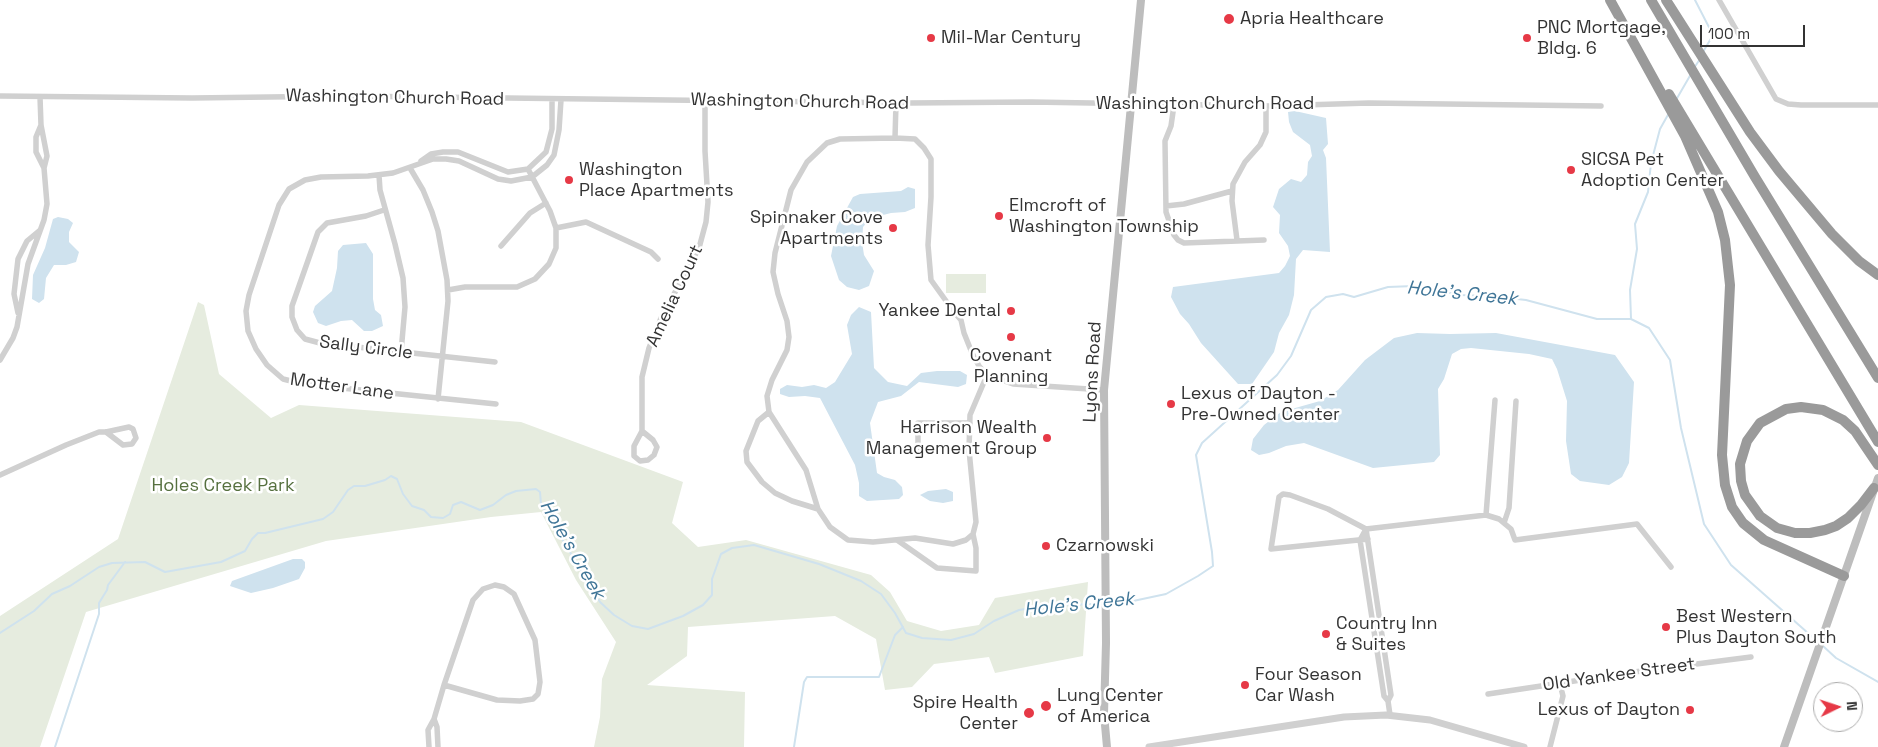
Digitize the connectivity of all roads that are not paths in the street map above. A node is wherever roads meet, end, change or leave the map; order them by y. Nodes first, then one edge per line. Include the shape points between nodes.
1 (1141, 0) edge
2 (1610, 0) edge
3 (1651, 0) edge
4 (1666, 0) edge
5 (1718, 0) edge
6 (1625, 26) junction
7 (0, 96) edge
8 (40, 97) junction
9 (552, 100) junction
10 (561, 100) junction
11 (705, 100) junction
12 (896, 103) junction
13 (1130, 104) junction
14 (1174, 105) junction
15 (1878, 105) edge
16 (1266, 106) junction
17 (1601, 106) dead end
18 (41, 125) junction
19 (895, 138) junction
20 (44, 168) junction
21 (410, 168) junction
22 (528, 169) junction
23 (379, 175) junction
24 (532, 177) junction
25 (1232, 191) junction
26 (546, 204) junction
27 (1166, 206) junction
28 (384, 210) junction
29 (556, 228) junction
30 (39, 231) junction
31 (1238, 240) junction
32 (1264, 240) dead end
33 (501, 246) dead end
34 (658, 259) dead end
35 (1878, 275) edge
36 (448, 290) junction
37 (18, 317) junction
38 (401, 352) junction
39 (443, 357) junction
40 (0, 360) edge
41 (495, 362) dead end
42 (987, 375) junction
43 (1878, 378) edge
44 (1104, 390) junction
45 (438, 400) junction
46 (1495, 400) dead end
47 (1516, 401) dead end
48 (496, 404) dead end
49 (769, 412) junction
50 (970, 423) junction
51 (106, 432) junction
52 (642, 432) junction
53 (1878, 442) edge
54 (970, 450) junction
55 (1878, 465) edge
56 (0, 475) edge
57 (1876, 483) edge
58 (818, 509) junction
59 (1486, 515) junction
60 (1504, 523) junction
61 (1366, 529) junction
62 (973, 534) junction
63 (1368, 539) junction
64 (897, 540) junction
65 (1360, 540) junction
66 (1671, 567) dead end
67 (1844, 576) junction
68 (1380, 618) junction
69 (1372, 620) junction
70 (1751, 657) dead end
71 (1560, 684) junction
72 (444, 685) junction
73 (1488, 694) dead end
74 (1388, 701) junction
75 (1390, 715) junction
76 (434, 719) junction
77 (429, 747) edge
78 (438, 747) edge
79 (1107, 747) edge
80 (1149, 747) edge
81 (1524, 747) edge
82 (1550, 747) edge
83 (1784, 747) edge

1 - 13 main road, Lyons Road
2 - 6 highway
3 - 43 highway
4 - 35 highway via 1750,132 1779,171 1832,234
5 - 15 street via 1776,99 1801,105
6 - 53 highway via 1727,188
6 - 67 highway via 1685,136 1718,212 1725,240 1730,285 1722,455 1728,498 1737,515 1753,532 1774,546
7 - 8 street, Washington Church Road
8 - 9 street, Washington Church Road via 346,96
8 - 18 street
9 - 10 street, Washington Church Road
9 - 22 street via 552,129 546,152
10 - 11 street, Washington Church Road
10 - 24 street via 554,155
11 - 12 street, Washington Church Road
11 - 52 street, Amelia Court via 706,222 699,248 661,318 649,348 642,377
12 - 13 street, Washington Church Road
12 - 19 street
13 - 14 street, Washington Church Road
13 - 44 main road, Lyons Road
14 - 16 street, Washington Church Road
14 - 27 street via 1165,141
16 - 17 street, Washington Church Road via 1369,103
16 - 25 street via 1266,132 1260,145 1245,162
18 - 20 street via 47,156
18 - 20 street via 36,137 36,152
19 - 42 street via 915,140 930,159 928,245 931,280 961,320 972,353
19 - 49 street via 840,139 827,143 807,162 791,190 773,272 789,337 787,350 767,396
20 - 30 street via 47,204
21 - 22 street, Motter Lane via 432,154 442,152 463,154 508,172
21 - 23 street, Motter Lane
21 - 24 street, Motter Lane via 433,159 446,158 498,179 511,181
21 - 36 street via 423,190 438,231
22 - 24 street
23 - 28 street
23 - 45 street, Motter Lane via 321,177 305,180 289,189 279,205 249,294 246,311 248,330 267,365 283,378 303,384
24 - 26 street
25 - 27 street
25 - 31 street
26 - 29 street
26 - 33 street via 530,213
27 - 31 street via 1169,222 1178,240 1184,243
28 - 38 street via 403,278 405,307
28 - 38 street, Sally Circle via 327,223 318,232 292,306 292,317 305,339 320,344
29 - 34 street via 586,222 651,252
29 - 36 street via 556,248 549,264 536,279 517,286
30 - 37 street via 28,264
30 - 37 street via 27,241 18,259 14,294
31 - 32 street
36 - 39 street
37 - 40 street via 13,338
38 - 39 street, Sally Circle
39 - 41 street, Sally Circle
39 - 45 street
42 - 44 street via 1013,384
42 - 50 street via 970,415
44 - 79 main road, Lyons Road via 1104,714
45 - 48 street, Motter Lane
46 - 59 street
47 - 60 street via 1509,508
49 - 58 street via 806,470
49 - 58 street via 758,421 746,450 747,462 775,493
50 - 54 street
50 - 54 street via 918,423 918,452
51 - 51 street via 122,444 132,444 136,438 134,429 128,427
51 - 56 street via 66,445
52 - 52 street, Amelia Court via 634,446 634,456 640,461 648,460 657,447
54 - 62 street via 976,522
55 - 57 highway via 1855,431 1843,420 1823,410 1801,407 1786,409 1760,423 1747,442 1740,464 1745,495 1760,516 1777,528 1795,534 1836,526 1861,505
57 - 67 main road
58 - 64 street via 830,527 848,540
59 - 60 street via 1500,518
59 - 61 street
60 - 66 street via 1511,529 1515,540 1637,524
61 - 63 street
61 - 65 street
61 - 65 street via 1328,509 1290,495 1279,497 1271,549
62 - 64 street via 953,544 916,538
62 - 64 street via 976,571 937,568
63 - 65 street
63 - 68 street
65 - 69 street
67 - 83 main road
68 - 69 street
68 - 74 street via 1391,695
69 - 74 street via 1384,696
70 - 71 street, Old Yankee Street
71 - 73 street, Old Yankee Street
71 - 82 street via 1563,696
72 - 72 street via 502,701 526,701 538,694 540,682 535,640 509,590 489,586 473,600
72 - 76 street
74 - 75 street
75 - 80 street via 1344,716
75 - 81 street via 1430,720
76 - 77 street via 428,730
76 - 78 street

